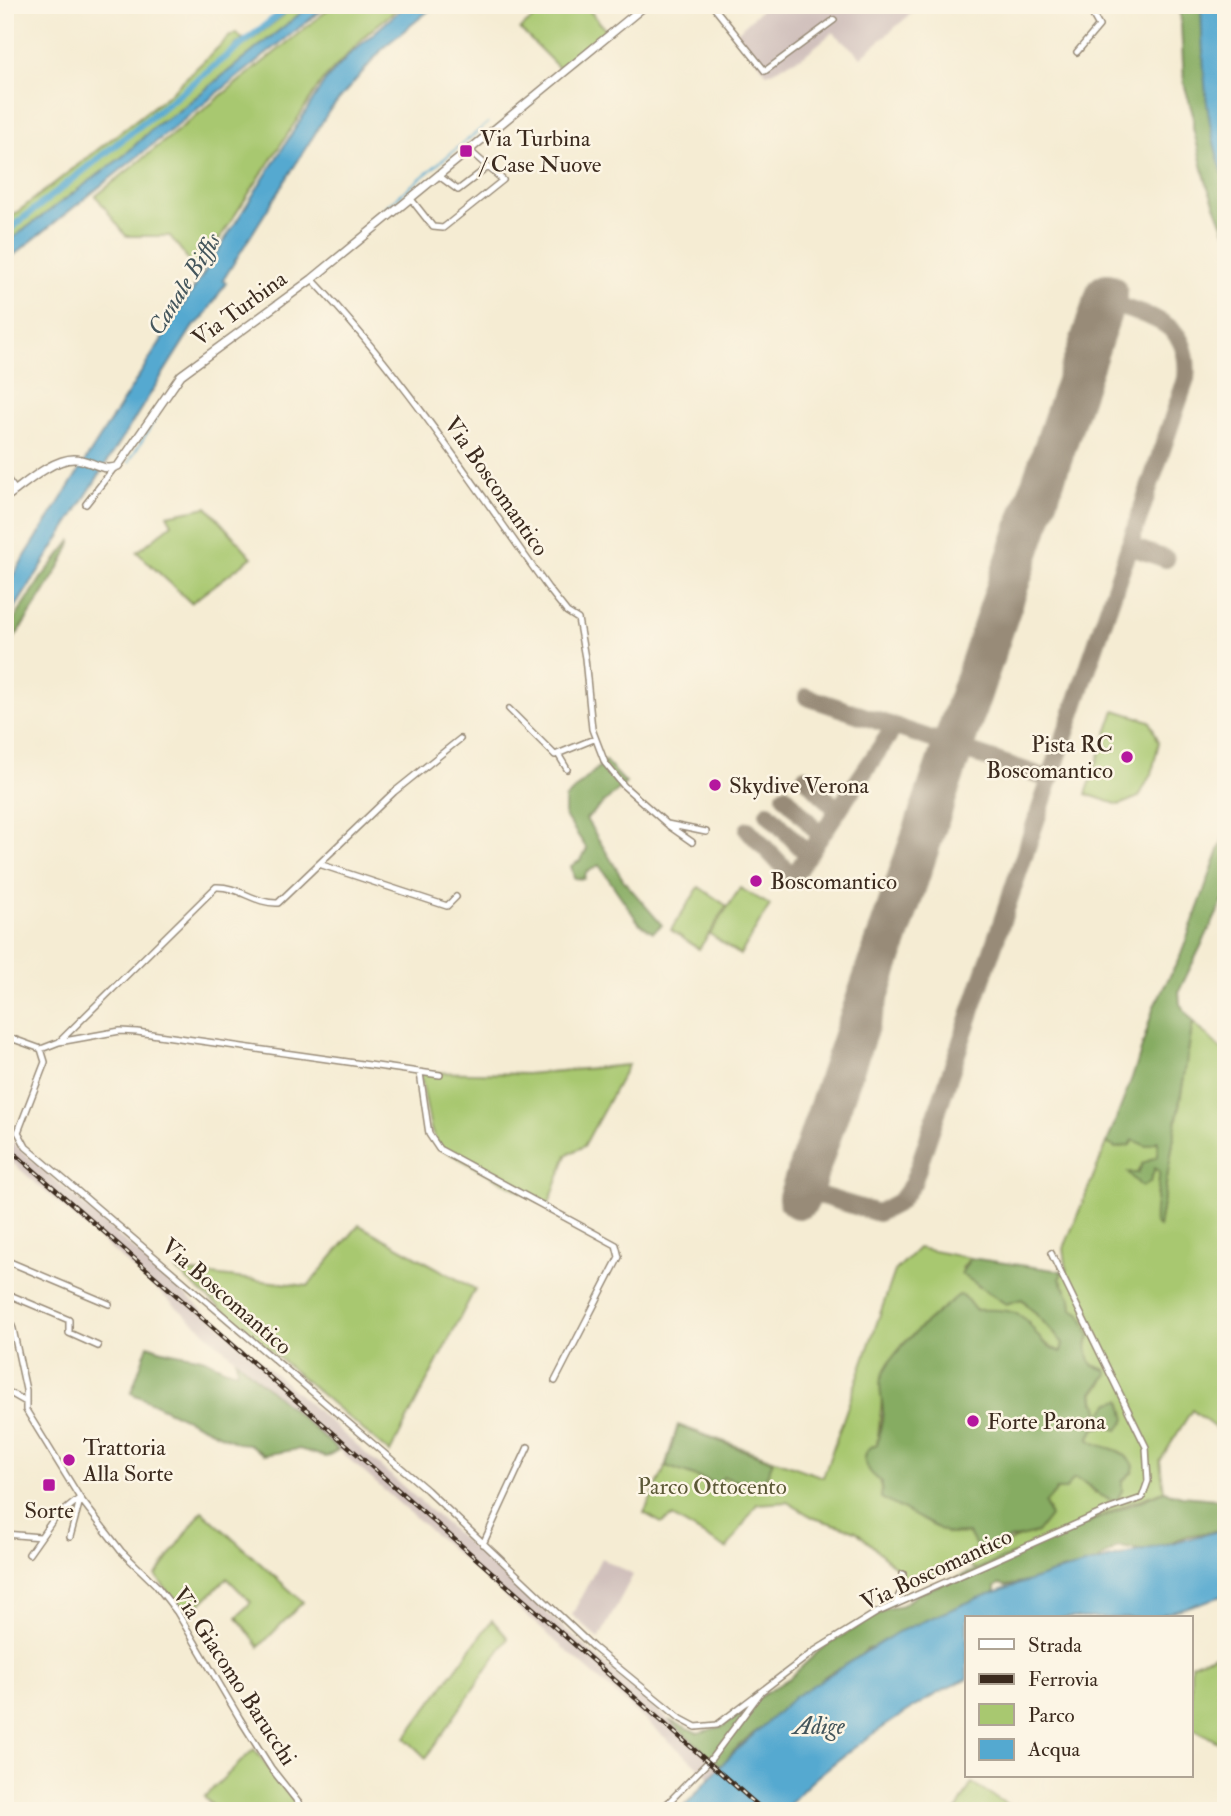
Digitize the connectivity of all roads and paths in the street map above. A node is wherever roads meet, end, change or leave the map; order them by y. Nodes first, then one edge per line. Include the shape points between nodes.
1 (646, 5) edge
2 (712, 5) edge
3 (1087, 5) edge
4 (834, 20) dead end
5 (1077, 52) dead end
6 (470, 151) junction
7 (488, 167) junction
8 (439, 176) junction
9 (411, 199) junction
10 (312, 279) junction
11 (111, 469) junction
12 (5, 476) edge
13 (16, 491) junction
14 (5, 498) edge
15 (86, 505) dead end
16 (509, 709) dead end
17 (460, 739) dead end
18 (594, 739) junction
19 (558, 754) junction
20 (567, 769) dead end
21 (667, 824) junction
22 (706, 832) dead end
23 (692, 842) dead end
24 (319, 864) junction
25 (456, 897) dead end
26 (5, 1036) edge
27 (59, 1041) junction
28 (41, 1049) junction
29 (420, 1073) junction
30 (440, 1075) dead end
31 (1051, 1253) dead end
32 (5, 1259) edge
33 (5, 1293) edge
34 (109, 1304) dead end
35 (5, 1309) edge
36 (99, 1346) dead end
37 (555, 1381) dead end
38 (5, 1390) edge
39 (26, 1402) junction
40 (528, 1447) dead end
41 (80, 1498) junction
42 (5, 1534) edge
43 (40, 1537) junction
44 (70, 1537) dead end
45 (483, 1544) junction
46 (29, 1554) dead end
47 (903, 1574) dead end
48 (896, 1602) junction
49 (761, 1692) junction
50 (305, 1811) edge
51 (660, 1811) edge

1 - 6 street, Via Turbina
2 - 4 street via 765,71
3 - 5 street via 1099,26
6 - 7 street
6 - 8 street, Via Turbina
7 - 8 street via 458,190
7 - 9 street via 503,180 443,228 433,227
8 - 9 street, Via Turbina
9 - 10 street, Via Turbina
10 - 11 street, Via Turbina via 181,375 125,458
10 - 18 street, Via Boscomantico via 424,414 548,588 578,619
11 - 13 street via 77,460 58,464
11 - 15 street, Via Turbina
12 - 13 street
13 - 14 street
16 - 19 street
17 - 24 street via 394,792
18 - 19 street
18 - 21 street, Via Boscomantico via 618,779
19 - 20 street
21 - 22 street
21 - 23 street, Via Boscomantico
24 - 25 street via 447,906
24 - 27 street via 278,903 216,887
26 - 28 street
27 - 28 street
27 - 29 street via 137,1032
28 - 45 street, Via Boscomantico via 45,1062 18,1132 26,1147 427,1490
29 - 30 street
29 - 37 street via 429,1134 439,1149 616,1245 619,1251 620,1257
31 - 48 street, Via Boscomantico via 1146,1447 1147,1490 1142,1499
32 - 34 street
33 - 36 street via 69,1320 69,1333
35 - 39 street, Via Giacomo Barucchi
38 - 39 street
39 - 41 street, Via Giacomo Barucchi via 26,1410
40 - 45 street
41 - 43 street
41 - 44 street
41 - 50 street, Via Giacomo Barucchi via 177,1612 246,1729
42 - 43 street
43 - 46 street
45 - 49 street, Via Boscomantico via 593,1647 696,1727 717,1725
47 - 48 street
48 - 49 street, Via Boscomantico via 813,1652
49 - 51 street via 711,1759

